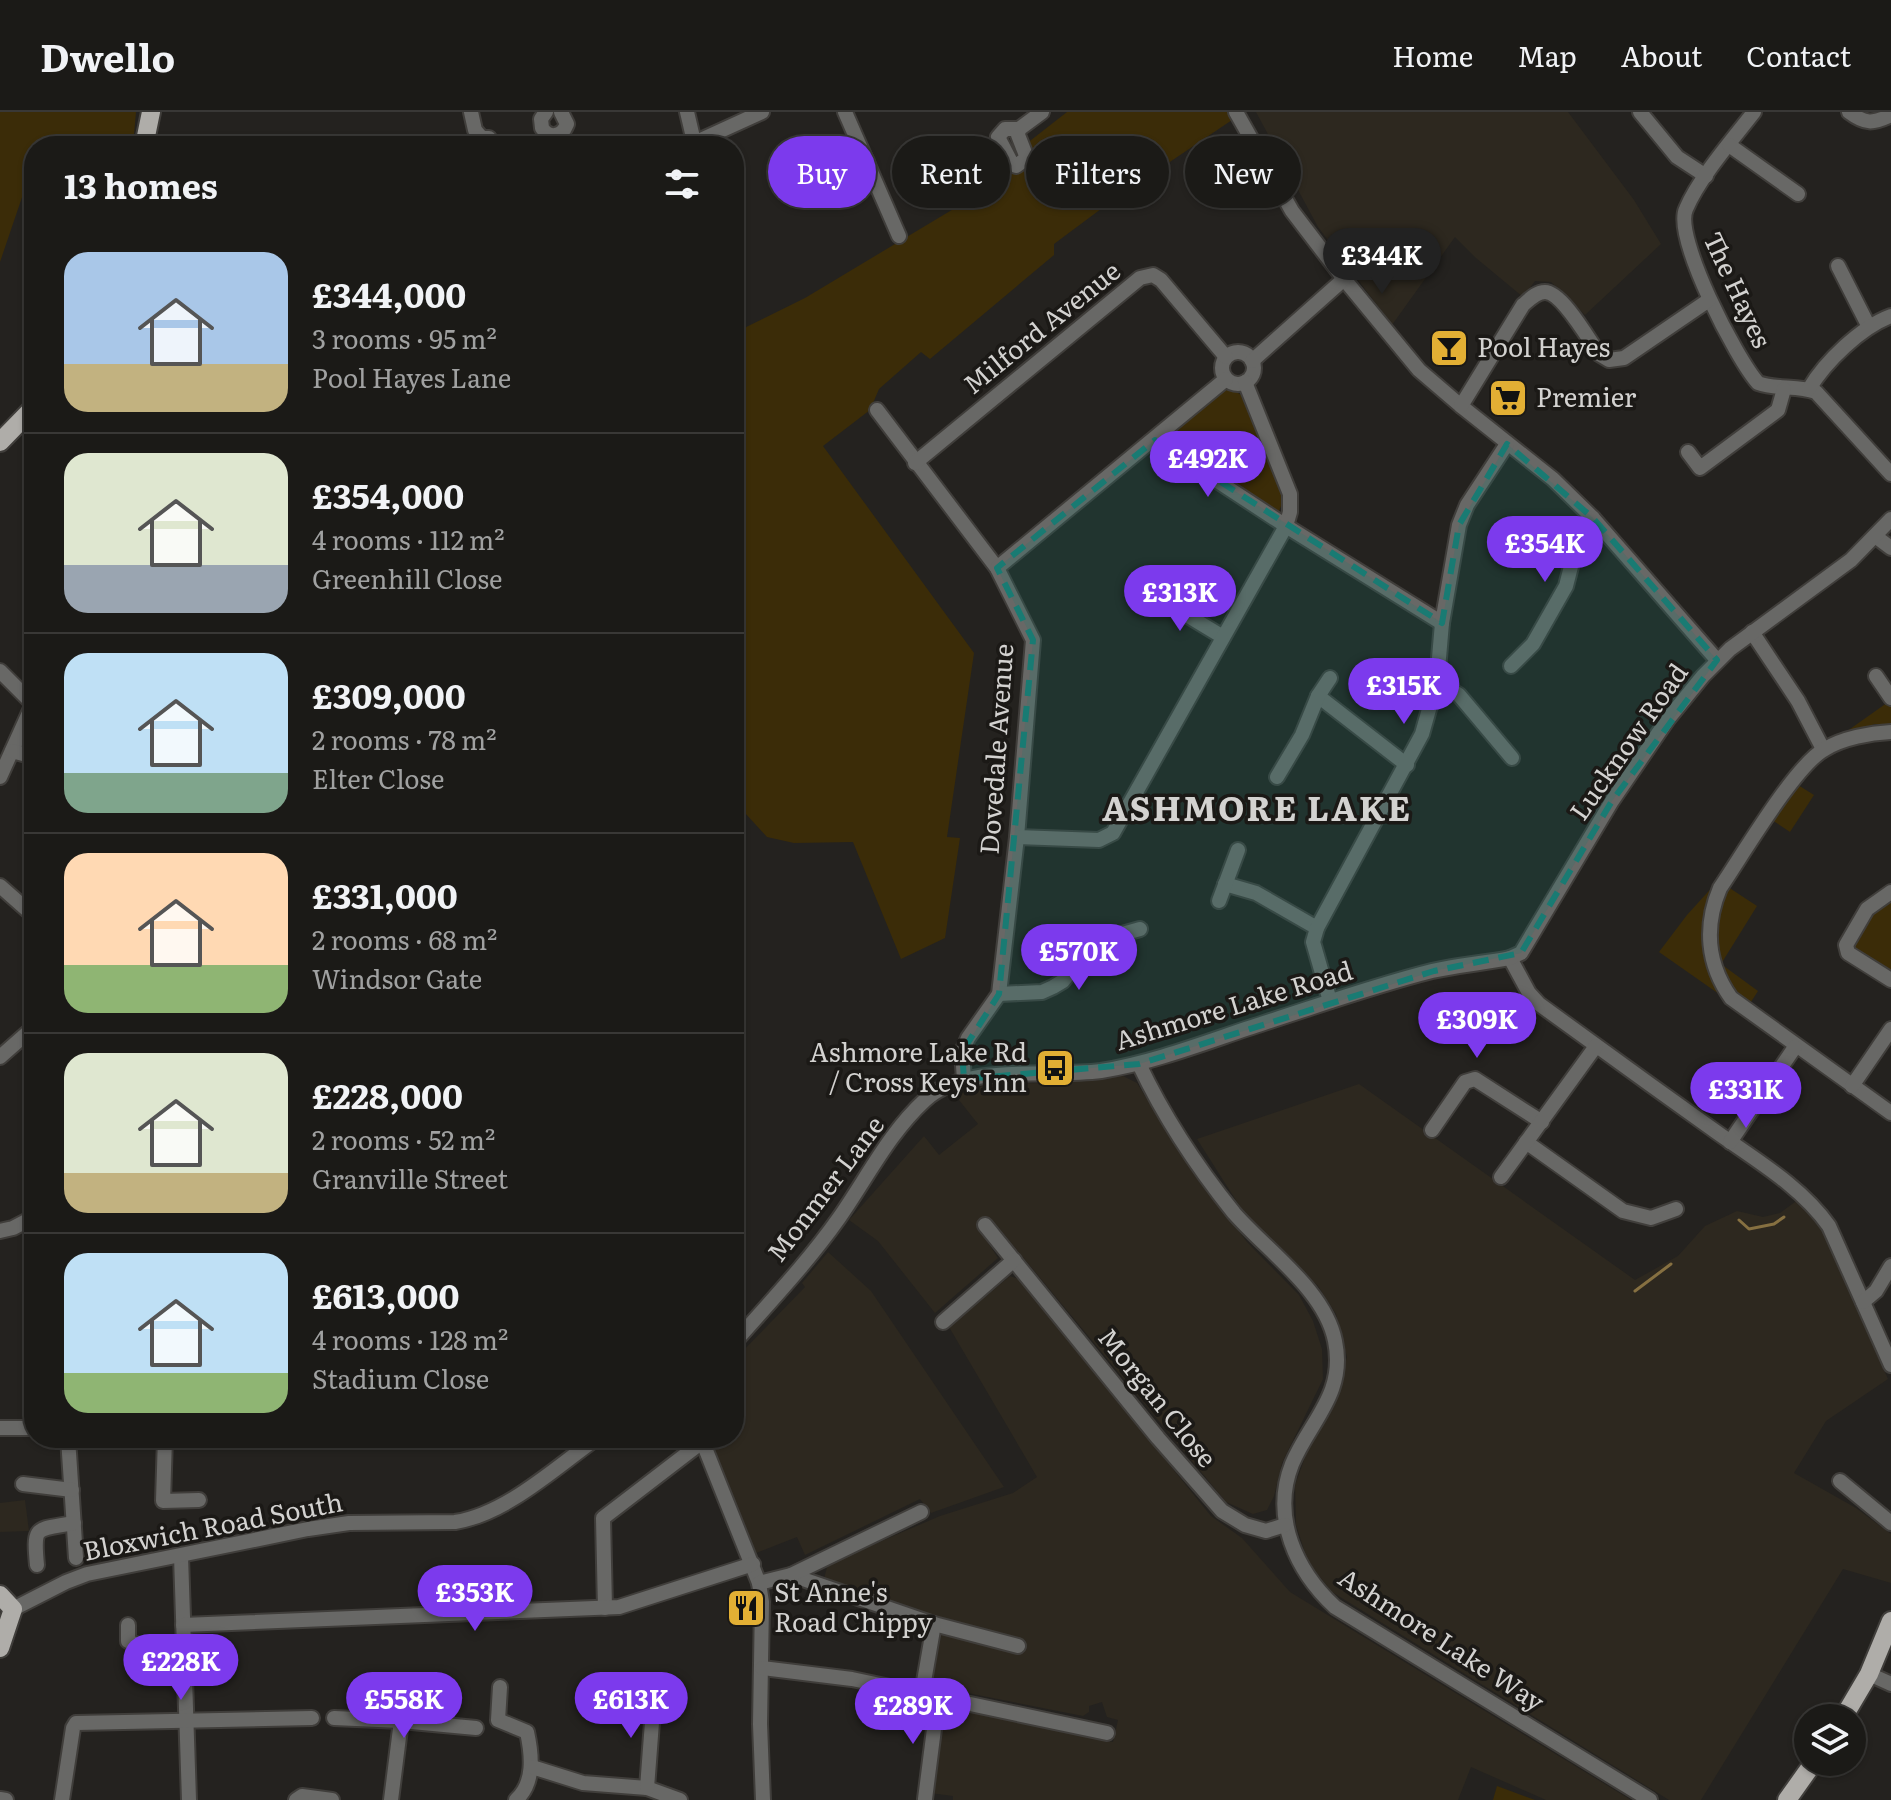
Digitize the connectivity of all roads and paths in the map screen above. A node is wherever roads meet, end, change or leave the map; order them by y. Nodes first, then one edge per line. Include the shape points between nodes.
1 (151, 112) edge
2 (471, 112) edge
3 (546, 112) edge
4 (561, 112) edge
5 (687, 112) edge
6 (762, 112) edge
7 (845, 112) edge
8 (1042, 112) edge
9 (1236, 112) edge
10 (1640, 112) edge
11 (1754, 112) edge
12 (1849, 112) edge
13 (1891, 115) edge
14 (1019, 129) dead end
15 (146, 136) edge
16 (480, 136) edge
17 (692, 136) edge
18 (711, 136) edge
19 (1729, 145) junction
20 (1706, 176) junction
21 (1800, 197) dead end
22 (899, 236) dead end
23 (1838, 265) dead end
24 (1344, 279) junction
25 (1709, 300) junction
26 (1891, 316) edge
27 (1868, 325) junction
28 (1226, 357) junction
29 (1252, 361) junction
30 (1226, 379) junction
31 (1245, 382) junction
32 (1784, 389) junction
33 (1809, 389) junction
34 (1461, 406) junction
35 (877, 410) dead end
36 (24, 417) edge
37 (1155, 440) junction
38 (0, 442) edge
39 (1507, 444) junction
40 (1688, 452) dead end
41 (915, 463) junction
42 (1891, 474) edge
43 (1593, 518) junction
44 (1891, 519) edge
45 (1286, 526) junction
46 (1875, 536) junction
47 (1891, 548) edge
48 (997, 568) junction
49 (1157, 597) dead end
50 (1442, 623) junction
51 (1752, 632) junction
52 (1223, 637) junction
53 (1717, 660) junction
54 (1511, 666) dead end
55 (0, 672) edge
56 (1876, 676) dead end
57 (1330, 678) dead end
58 (1437, 681) junction
59 (24, 695) edge
60 (1318, 696) junction
61 (1891, 698) edge
62 (24, 726) edge
63 (1891, 732) edge
64 (1823, 749) junction
65 (12, 751) junction
66 (24, 754) edge
67 (1512, 758) dead end
68 (1407, 765) junction
69 (0, 777) edge
70 (1277, 777) dead end
71 (1017, 837) junction
72 (1238, 850) dead end
73 (1225, 884) junction
74 (0, 886) edge
75 (1891, 892) edge
76 (1219, 901) dead end
77 (24, 907) edge
78 (1317, 928) junction
79 (1140, 929) dead end
80 (1510, 958) junction
81 (1891, 980) edge
82 (999, 994) junction
83 (1330, 1001) junction
84 (1891, 1029) edge
85 (24, 1036) edge
86 (1596, 1046) junction
87 (1795, 1047) junction
88 (0, 1057) edge
89 (1139, 1064) junction
90 (964, 1079) junction
91 (1852, 1086) junction
92 (926, 1100) joint
93 (1891, 1113) edge
94 (1542, 1122) junction
95 (1432, 1130) dead end
96 (1526, 1142) junction
97 (1730, 1142) junction
98 (1501, 1177) dead end
99 (1676, 1209) dead end
100 (24, 1222) edge
101 (985, 1225) dead end
102 (0, 1231) edge
103 (1014, 1260) junction
104 (1891, 1266) edge
105 (1863, 1302) junction
106 (943, 1322) dead end
107 (744, 1331) edge
108 (1891, 1365) edge
109 (0, 1428) edge
110 (24, 1428) edge
111 (69, 1448) edge
112 (165, 1448) edge
113 (583, 1448) edge
114 (691, 1448) edge
115 (704, 1448) edge
116 (1840, 1481) dead end
117 (23, 1484) dead end
118 (72, 1490) junction
119 (199, 1500) dead end
120 (921, 1512) dead end
121 (74, 1523) junction
122 (1891, 1523) edge
123 (1285, 1525) junction
124 (181, 1556) junction
125 (76, 1558) dead end
126 (753, 1564) junction
127 (37, 1565) dead end
128 (791, 1575) junction
129 (759, 1583) junction
130 (6, 1602) edge
131 (605, 1608) junction
132 (1891, 1621) edge
133 (934, 1624) junction
134 (128, 1625) dead end
135 (183, 1625) junction
136 (1018, 1646) dead end
137 (184, 1647) junction
138 (0, 1648) edge
139 (762, 1668) junction
140 (1869, 1674) junction
141 (1891, 1684) edge
142 (500, 1687) dead end
143 (922, 1693) junction
144 (676, 1697) dead end
145 (938, 1698) junction
146 (1851, 1704) edge
147 (312, 1718) dead end
148 (334, 1718) dead end
149 (186, 1721) junction
150 (401, 1721) junction
151 (476, 1728) dead end
152 (1107, 1733) dead end
153 (532, 1767) junction
154 (1804, 1776) edge
155 (647, 1788) junction
156 (925, 1799) edge
157 (62, 1800) edge
158 (189, 1800) edge
159 (296, 1800) edge
160 (332, 1800) edge
161 (391, 1800) edge
162 (516, 1800) edge
163 (680, 1800) edge
164 (763, 1800) edge
165 (1650, 1800) edge
166 (1787, 1800) edge

1 - 15 main road
2 - 16 street
3 - 4 street via 542,128 556,135 567,124
5 - 17 street
6 - 18 street
7 - 22 street
8 - 14 street
9 - 24 street via 1292,211
10 - 20 street via 1677,157
11 - 19 street, The Hayes
12 - 13 street via 1875,123
19 - 20 street, The Hayes
19 - 21 street
20 - 25 street, The Hayes via 1684,211 1684,233
23 - 27 street
24 - 29 street
24 - 34 street via 1419,370
25 - 32 street, The Hayes via 1752,377
25 - 34 street via 1624,358 1609,360 1599,354 1558,296 1533,296
26 - 27 street
27 - 33 street
28 - 29 street via 1243,353
28 - 30 street
28 - 41 street, Milford Avenue via 1161,280 1153,275 1140,278
29 - 31 street via 1254,369
30 - 31 street
30 - 37 street
31 - 45 street via 1290,494
32 - 33 street, The Hayes
32 - 40 street via 1778,410 1700,468
33 - 42 street
34 - 39 street
35 - 41 street, Dovedale Avenue
36 - 38 main road
37 - 45 street
37 - 48 street
39 - 43 street
39 - 50 street via 1459,525
41 - 48 street, Dovedale Avenue
43 - 53 street
43 - 54 street via 1577,543 1566,586 1533,644
44 - 46 street, Lucknow Road
45 - 50 street
45 - 52 street
46 - 47 street
46 - 51 street, Lucknow Road via 1851,560
48 - 71 street, Dovedale Avenue via 1033,640
49 - 52 street
50 - 58 street
51 - 53 street, Lucknow Road
51 - 64 street
52 - 71 street via 1113,833 1099,840
53 - 80 street, Lucknow Road via 1612,801 1529,942
55 - 59 street
56 - 61 street
57 - 60 street
58 - 67 street via 1459,695
58 - 68 street
60 - 68 street
60 - 70 street
62 - 65 street
63 - 64 street
64 - 87 street via 1788,789 1720,888 1710,920 1710,946 1724,989
65 - 66 street
65 - 69 street
68 - 78 street
71 - 82 street, Dovedale Avenue
72 - 73 street
73 - 76 street
73 - 78 street via 1256,893
74 - 77 street
75 - 81 street via 1867,909 1846,945 1848,953
78 - 83 street via 1313,942
79 - 82 street via 1094,942 1053,987
80 - 83 street, Ashmore Lake Road via 1434,971
80 - 86 street via 1539,1004
82 - 90 street, Dovedale Avenue via 962,1052
83 - 89 street, Ashmore Lake Road
84 - 91 street
85 - 88 street
86 - 94 street
86 - 97 street
87 - 91 street
87 - 97 street
89 - 90 street, Ashmore Lake Road
89 - 123 street, Ashmore Lake Way via 1159,1107 1231,1209 1307,1289 1331,1326 1337,1363 1331,1393 1291,1466
90 - 92 street, Ashmore Lake Road
91 - 93 street
92 - 107 street, Monmer Lane via 890,1141 825,1238
94 - 95 street via 1475,1079 1465,1082
94 - 96 street
96 - 98 street
96 - 99 street via 1623,1211 1651,1218
97 - 105 street via 1818,1210
100 - 102 street
101 - 103 street, Morgan Close
103 - 106 street
103 - 123 street, Morgan Close via 1222,1511 1266,1531
104 - 105 street
105 - 108 street
109 - 110 street
111 - 118 street
112 - 119 street via 163,1501
113 - 124 street, Bloxwich Road South via 503,1504 472,1519 349,1523
114 - 131 street via 603,1518
115 - 126 street
116 - 122 street
117 - 118 street
118 - 121 street
120 - 128 street
121 - 125 street
121 - 127 street via 37,1532
123 - 165 street, Ashmore Lake Way via 1306,1577 1335,1607
124 - 130 street, Bloxwich Road South via 77,1577
124 - 135 street
126 - 129 street
126 - 131 street
128 - 129 street
128 - 133 street
129 - 139 street
130 - 138 main road
131 - 135 street
132 - 140 main road
133 - 136 street
133 - 143 street
134 - 137 street via 128,1641 134,1644
135 - 137 street
137 - 149 street
139 - 143 street
139 - 164 street
140 - 141 street
140 - 146 main road
142 - 153 street via 498,1720 527,1732
143 - 145 street
144 - 155 street via 649,1696
145 - 152 street
145 - 156 street
147 - 149 street
148 - 150 street
149 - 157 street via 76,1723
149 - 158 street
150 - 151 street
150 - 161 street
153 - 155 street via 583,1783
153 - 162 street
154 - 166 main road
155 - 163 street
159 - 160 street

